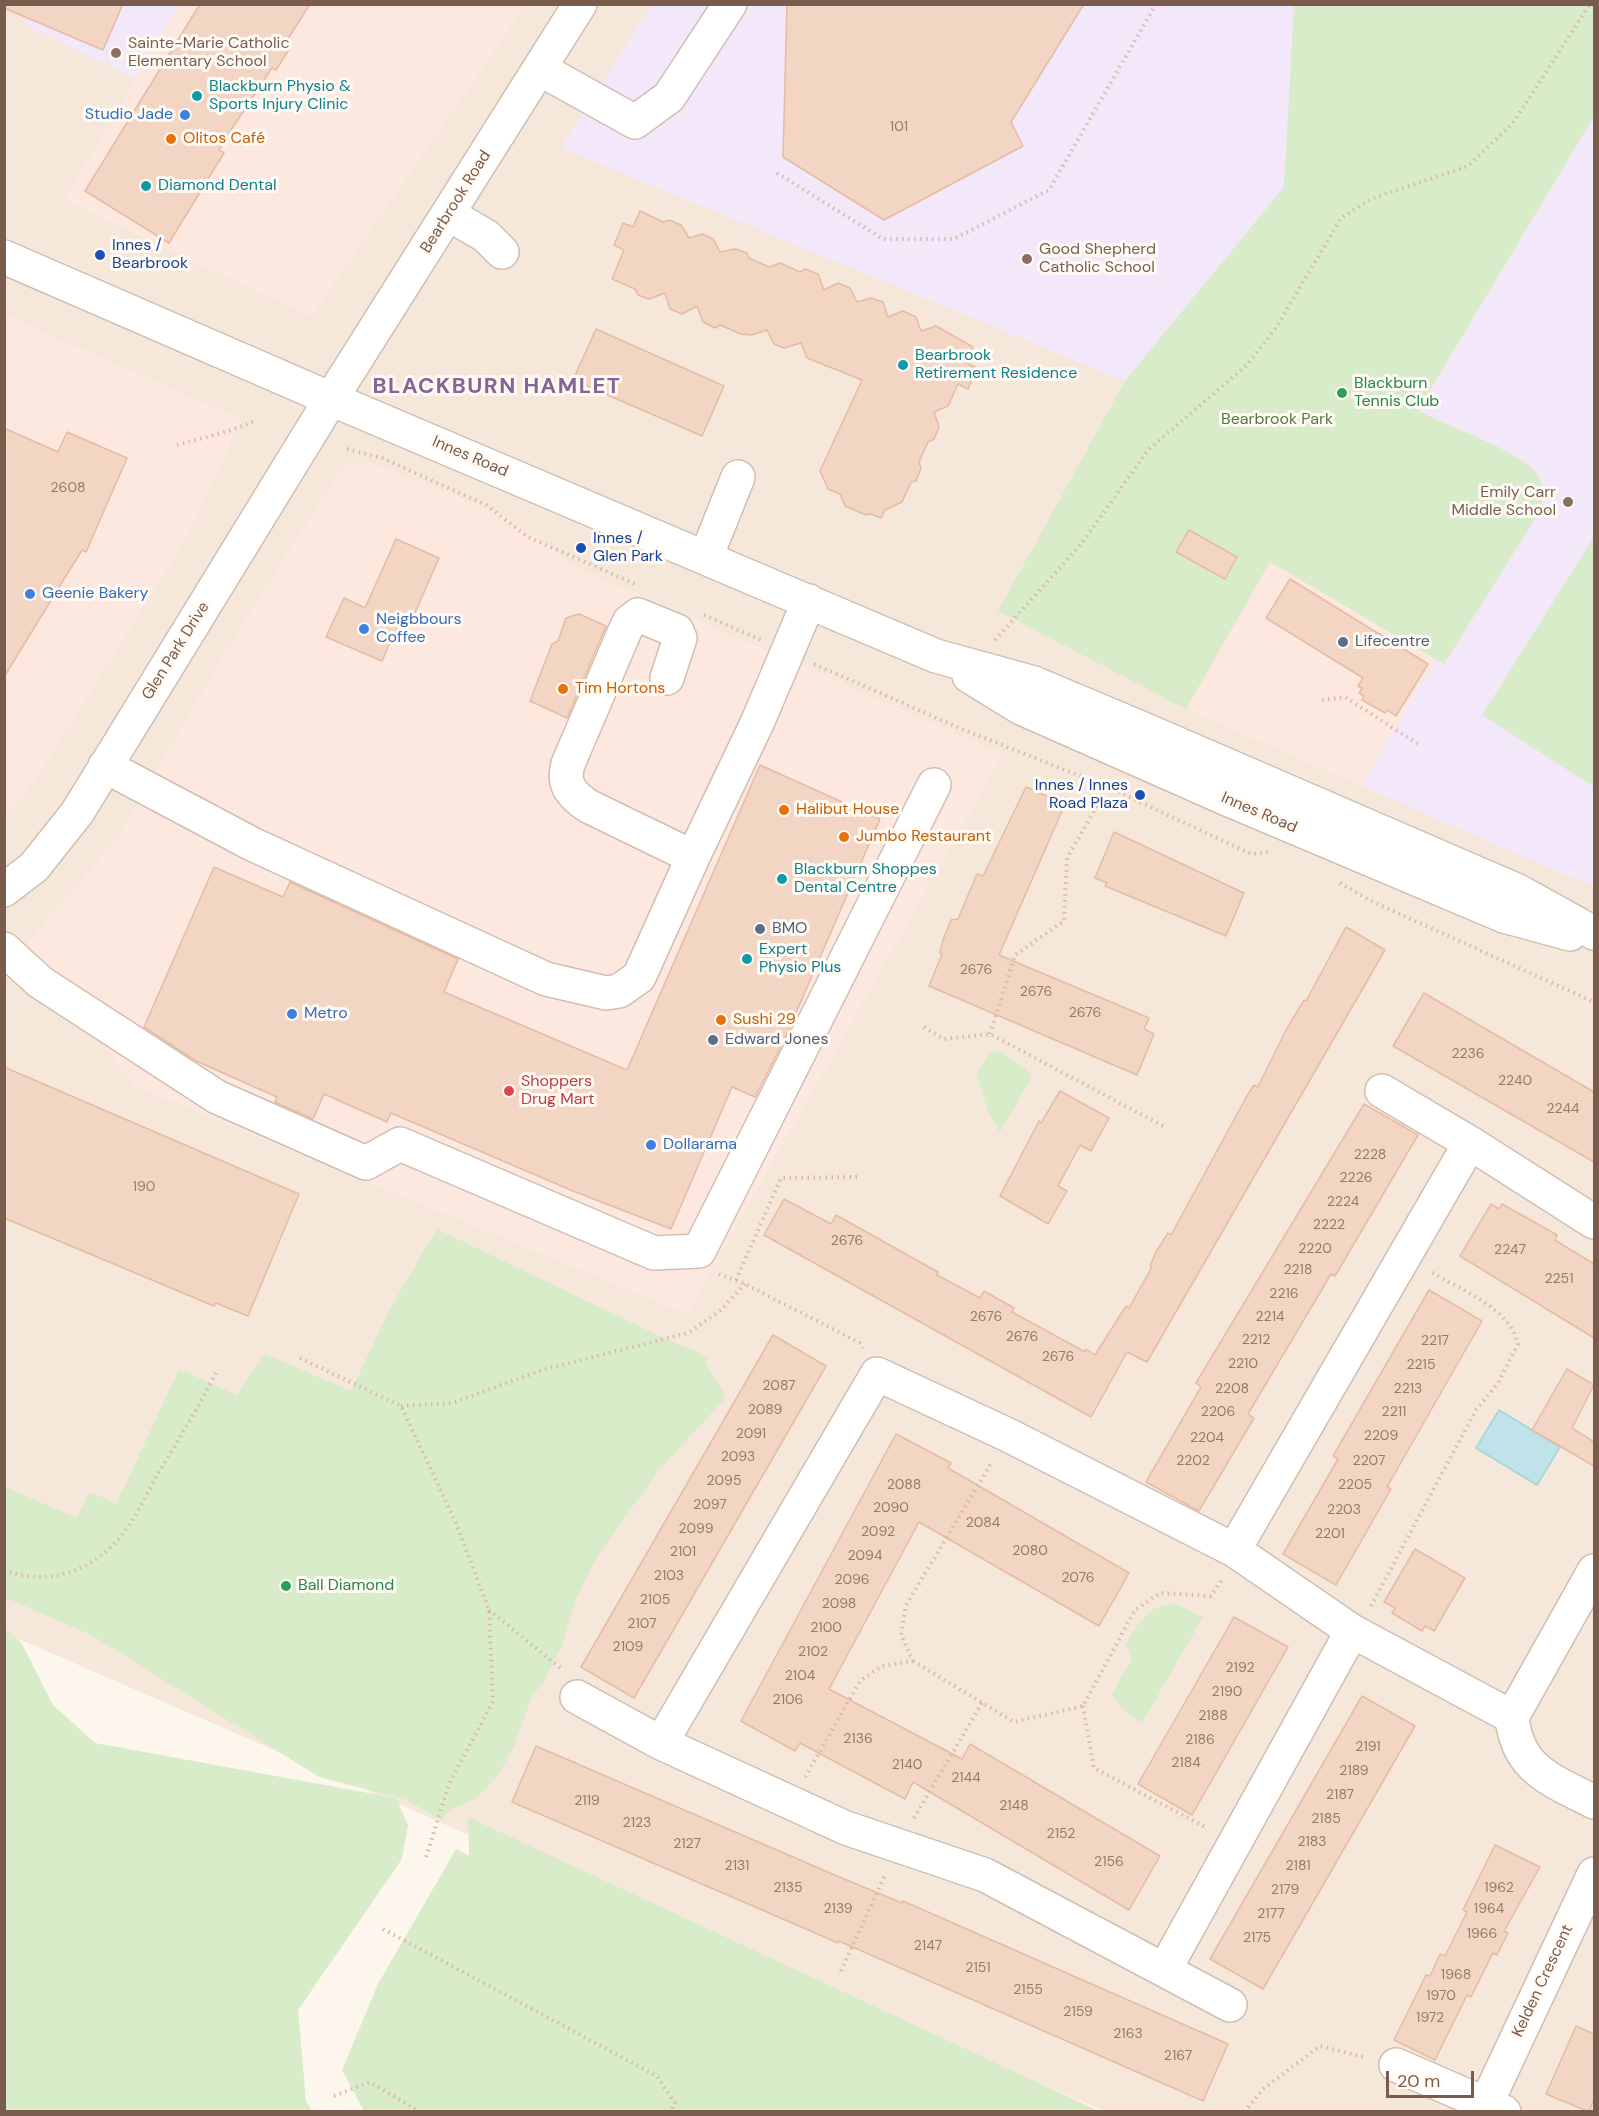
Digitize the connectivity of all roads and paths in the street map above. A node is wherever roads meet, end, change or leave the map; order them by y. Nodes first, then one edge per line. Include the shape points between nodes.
1 (580, 4) edge
2 (730, 4) edge
3 (1156, 4) edge
4 (1590, 4) edge
5 (540, 69) junction
6 (777, 172) dead end
7 (448, 214) junction
8 (502, 252) dead end
9 (4, 257) edge
10 (331, 399) junction
11 (256, 420) dead end
12 (177, 445) dead end
13 (347, 449) dead end
14 (738, 477) dead end
15 (706, 557) junction
16 (637, 585) dead end
17 (809, 601) junction
18 (702, 614) dead end
19 (992, 643) dead end
20 (788, 653) junction
21 (936, 656) junction
22 (667, 678) dead end
23 (1322, 700) dead end
24 (1418, 744) dead end
25 (105, 766) junction
26 (934, 785) dead end
27 (1108, 787) junction
28 (1278, 852) dead end
29 (693, 857) junction
30 (1331, 878) dead end
31 (4, 890) edge
32 (1594, 933) edge
33 (1594, 941) edge
34 (4, 950) edge
35 (1594, 1002) edge
36 (924, 1027) dead end
37 (990, 1034) junction
38 (1382, 1091) dead end
39 (1163, 1126) dead end
40 (1470, 1143) junction
41 (857, 1177) dead end
42 (1594, 1222) edge
43 (699, 1251) junction
44 (1405, 1256) junction
45 (736, 1280) junction
46 (745, 1284) junction
47 (300, 1358) dead end
48 (218, 1369) dead end
49 (877, 1374) junction
50 (401, 1406) junction
51 (1008, 1435) junction
52 (1234, 1550) junction
53 (4, 1570) edge
54 (1594, 1571) edge
55 (489, 1610) junction
56 (1352, 1631) junction
57 (913, 1661) junction
58 (577, 1697) joint
59 (1083, 1706) junction
60 (1512, 1717) junction
61 (661, 1743) junction
62 (1594, 1802) edge
63 (790, 1803) junction
64 (1235, 1842) junction
65 (426, 1857) dead end
66 (1594, 1874) edge
67 (383, 1929) dead end
68 (1165, 1969) junction
69 (1230, 2005) dead end
70 (1396, 2065) joint
71 (334, 2096) dead end
72 (1495, 2108) edge
73 (420, 2112) edge
74 (670, 2112) edge
75 (1244, 2112) edge

1 - 5 street, Bearbrook Road
2 - 5 street via 669,97 636,122
3 - 6 path via 1049,190 954,239 883,239
4 - 19 path via 1513,123 1468,166 1371,199 1341,218 1276,328 1247,365 1148,450 1082,543
5 - 7 street, Bearbrook Road
7 - 8 street via 486,236
7 - 10 street, Bearbrook Road
9 - 10 street, Innes Road
10 - 15 street, Innes Road
10 - 25 street, Glen Park Drive
11 - 12 path
13 - 16 path via 382,458 486,505 528,537
14 - 15 street
15 - 17 street, Innes Road
17 - 20 street
17 - 21 street, Innes Road
18 - 20 path
20 - 27 path
20 - 29 street
21 - 32 street, Innes Road via 1034,683 1518,891
21 - 33 street, Innes Road via 1021,708 1227,800 1504,916
22 - 29 street via 680,638 677,631 638,615 624,633 568,764 566,780 572,795 588,806
23 - 24 path via 1345,697
25 - 29 street via 252,844 536,974 606,993 619,991 639,977
25 - 31 street, Glen Park Drive via 77,813 34,867
26 - 43 street
27 - 28 path via 1251,854
27 - 37 path via 1067,858 1064,921 1015,955
30 - 35 path via 1369,900
34 - 43 street via 40,982 217,1097 366,1164 400,1144 654,1253
36 - 37 path via 944,1039
37 - 39 path
38 - 40 street
40 - 42 street
40 - 44 street
41 - 45 path via 781,1178
43 - 45 path via 713,1271
44 - 52 street
44 - 56 path via 1500,1314 1515,1330 1518,1344 1498,1383 1476,1410 1372,1605
45 - 46 path
46 - 49 path via 860,1342
46 - 50 path via 720,1311 688,1333 542,1371 452,1403
47 - 50 path
48 - 53 path via 195,1415 116,1542 89,1563 55,1577 25,1578
49 - 51 street
49 - 61 street
50 - 55 path via 456,1523
51 - 52 street
51 - 57 path via 906,1605 901,1635
52 - 56 street
52 - 59 path via 1230,1569 1211,1596 1160,1593 1135,1611
54 - 60 street
55 - 58 path via 570,1676
55 - 65 path via 493,1701 449,1784
56 - 60 street
56 - 64 street
57 - 59 path via 1014,1722
57 - 63 path via 882,1666 860,1681
58 - 61 street
59 - 64 path via 1094,1768
60 - 62 street via 1526,1760 1544,1776
61 - 63 street
63 - 68 street via 846,1828 985,1875
64 - 68 street
66 - 72 street, Kelden Crescent
67 - 74 path via 657,2076 675,2103
68 - 69 street
70 - 72 street
70 - 75 path via 1320,2046 1263,2088
71 - 73 path via 370,2082

